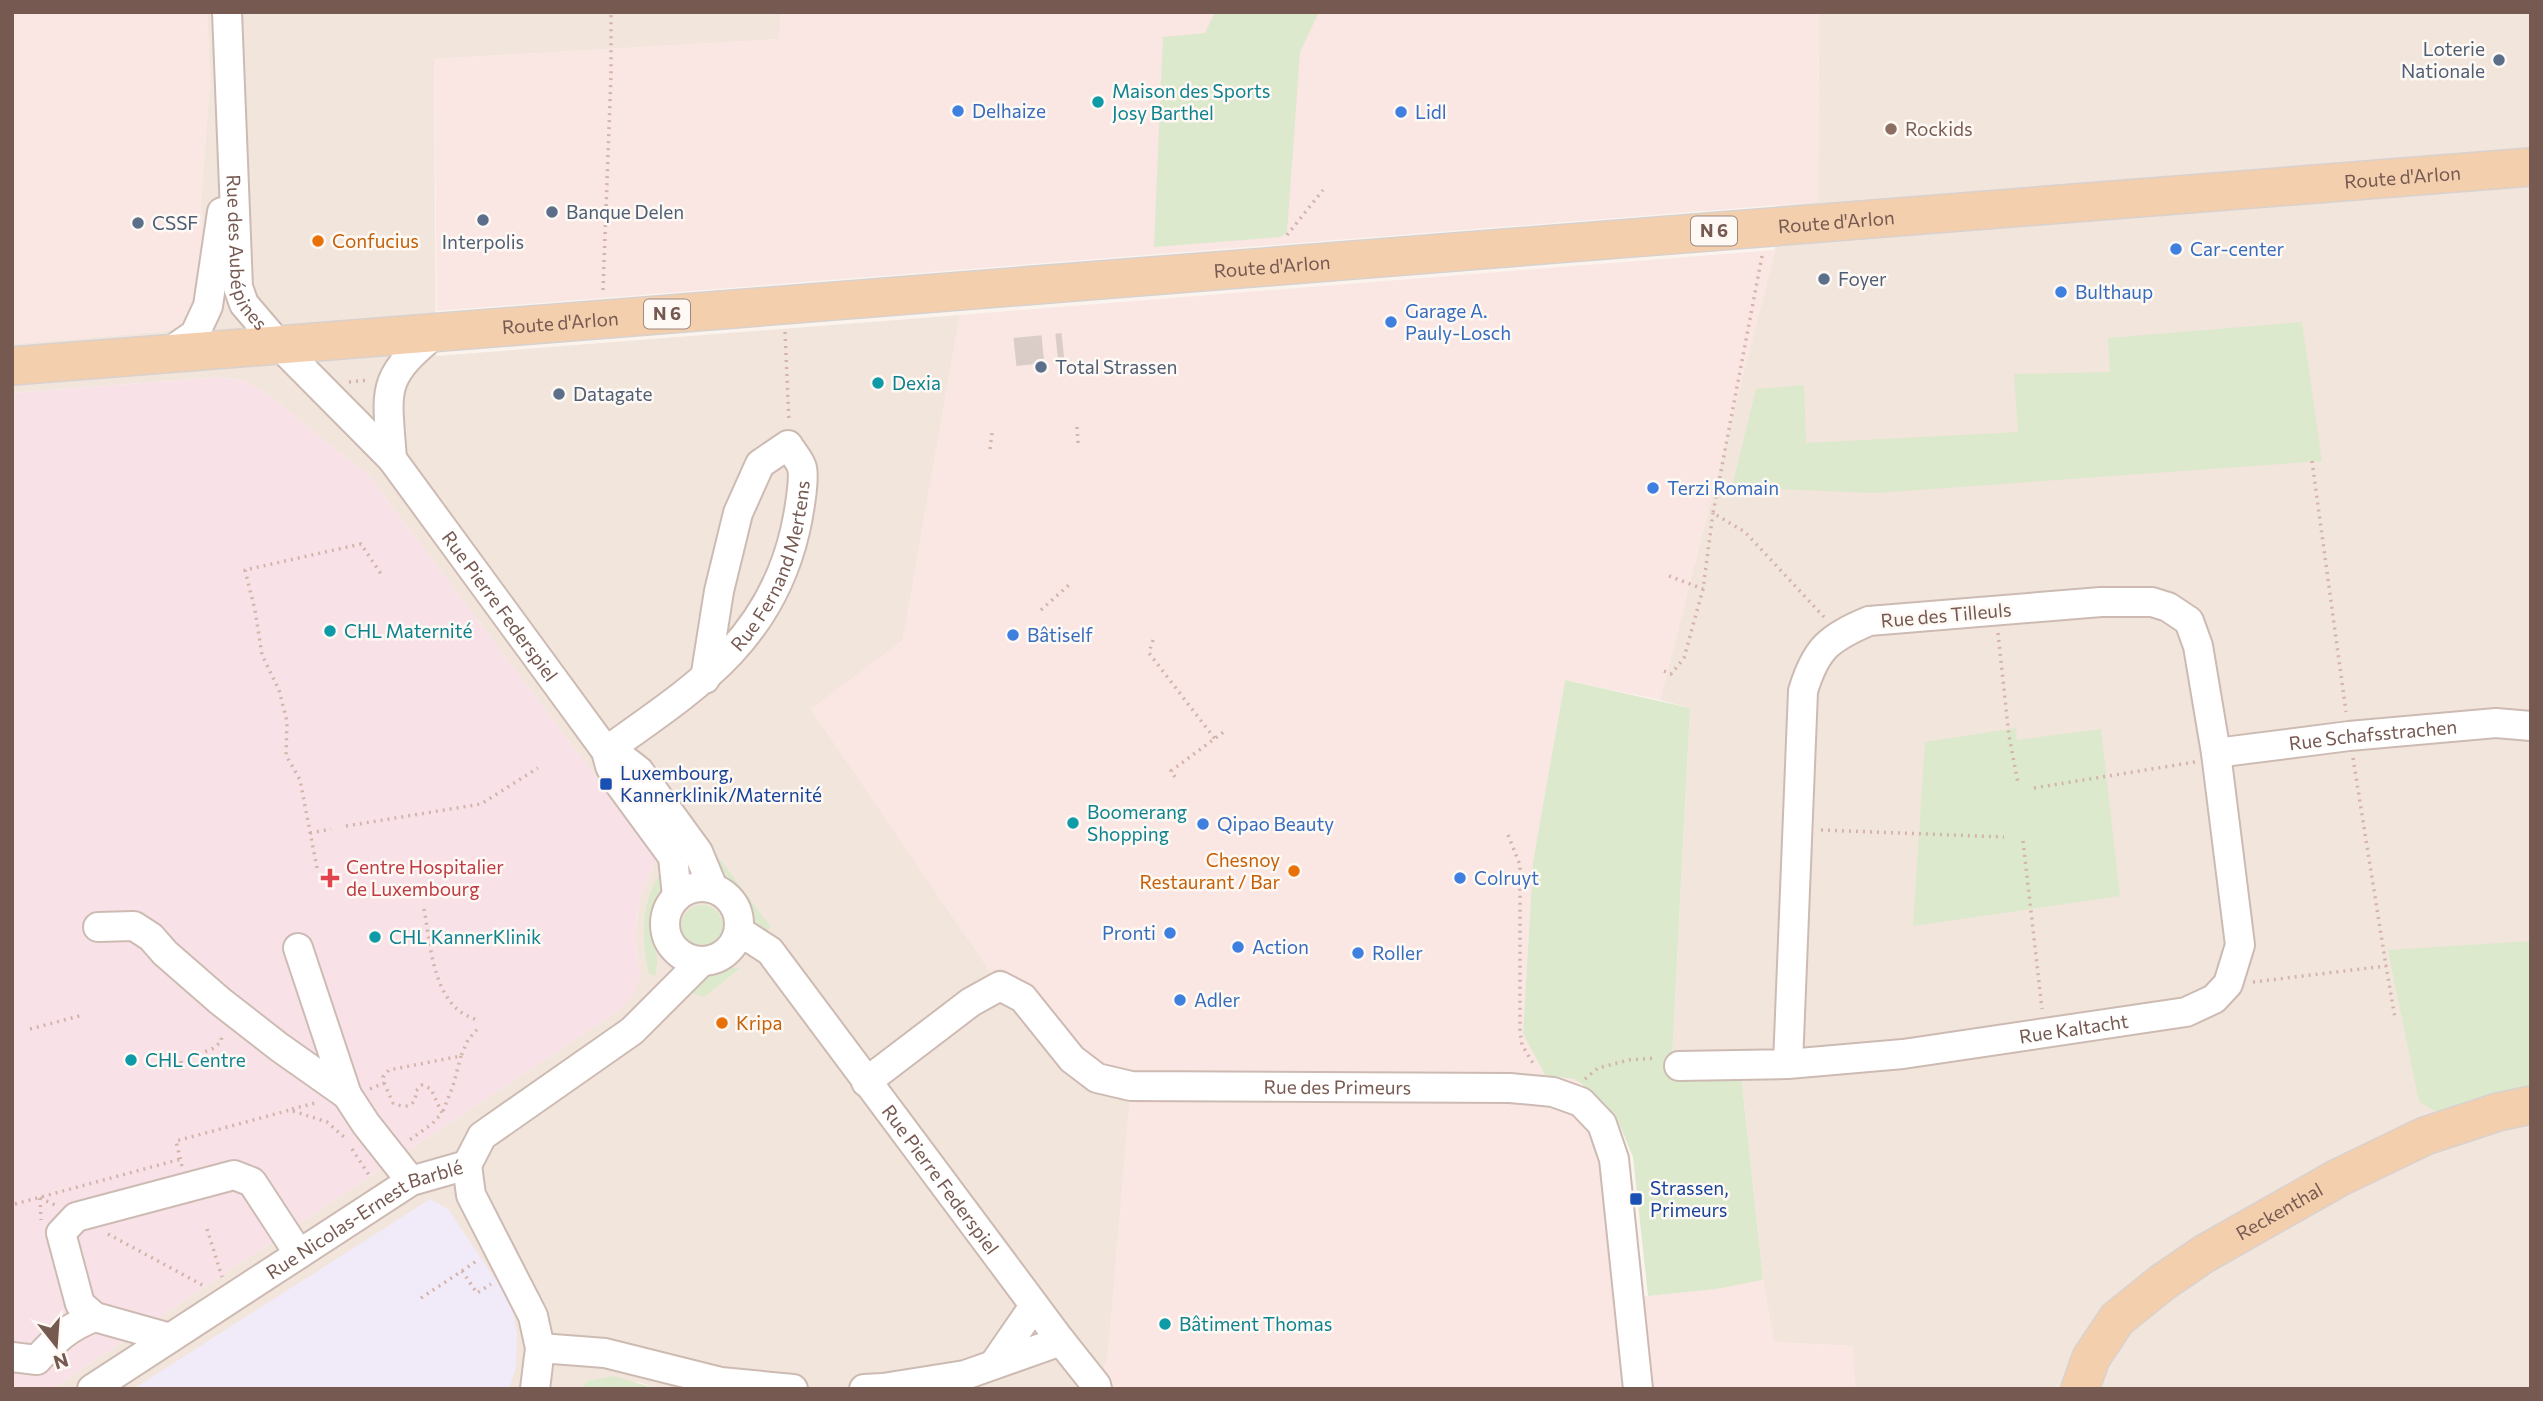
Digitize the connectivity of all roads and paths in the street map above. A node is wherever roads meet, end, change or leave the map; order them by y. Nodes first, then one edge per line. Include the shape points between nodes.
1 (227, 12) edge
2 (611, 12) edge
3 (231, 151) junction
4 (2531, 167) edge
5 (1322, 190) dead end
6 (1769, 227) junction
7 (1263, 267) junction
8 (787, 304) junction
9 (604, 319) junction
10 (437, 332) junction
11 (279, 345) junction
12 (168, 354) junction
13 (12, 366) edge
14 (392, 378) junction
15 (318, 384) junction
16 (1077, 427) dead end
17 (992, 433) dead end
18 (1078, 443) dead end
19 (788, 445) junction
20 (990, 449) dead end
21 (392, 459) junction
22 (1713, 513) junction
23 (382, 573) dead end
24 (1669, 576) dead end
25 (1071, 583) dead end
26 (1703, 589) junction
27 (1041, 610) dead end
28 (1995, 611) junction
29 (1839, 634) junction
30 (1153, 640) dead end
31 (1664, 671) dead end
32 (705, 679) junction
33 (2531, 726) edge
34 (1224, 731) dead end
35 (1215, 739) junction
36 (606, 751) junction
37 (2216, 753) junction
38 (538, 768) dead end
39 (1175, 777) dead end
40 (2018, 783) dead end
41 (2034, 788) dead end
42 (346, 827) dead end
43 (331, 829) dead end
44 (1796, 830) junction
45 (310, 833) junction
46 (1508, 835) dead end
47 (2004, 837) dead end
48 (2023, 841) dead end
49 (317, 868) dead end
50 (713, 888) junction
51 (677, 896) junction
52 (424, 909) dead end
53 (98, 927) dead end
54 (669, 941) junction
55 (298, 948) dead end
56 (722, 948) junction
57 (2228, 984) junction
58 (220, 1001) junction
59 (654, 1010) junction
60 (83, 1016) dead end
61 (2395, 1018) dead end
62 (477, 1020) dead end
63 (479, 1027) dead end
64 (30, 1029) dead end
65 (2045, 1032) junction
66 (461, 1056) junction
67 (1788, 1064) junction
68 (1679, 1066) joint
69 (182, 1069) dead end
70 (866, 1082) junction
71 (384, 1083) junction
72 (347, 1095) junction
73 (1562, 1095) junction
74 (2531, 1105) edge
75 (290, 1110) junction
76 (442, 1113) junction
77 (344, 1137) dead end
78 (176, 1141) dead end
79 (351, 1148) dead end
80 (390, 1154) junction
81 (181, 1159) dead end
82 (467, 1165) junction
83 (366, 1169) junction
84 (411, 1181) junction
85 (40, 1198) junction
86 (15, 1204) dead end
87 (372, 1206) junction
88 (76, 1217) junction
89 (207, 1229) dead end
90 (299, 1254) junction
91 (511, 1272) junction
92 (421, 1298) dead end
93 (229, 1299) junction
94 (1034, 1306) junction
95 (95, 1317) junction
96 (170, 1338) junction
97 (1061, 1341) junction
98 (540, 1348) junction
99 (12, 1357) edge
100 (994, 1364) junction
101 (761, 1388) edge
102 (92, 1389) edge
103 (535, 1389) edge
104 (793, 1389) edge
105 (864, 1389) edge
106 (1097, 1389) edge
107 (1638, 1389) edge
108 (2080, 1389) edge

1 - 3 street, Rue des Aubépines
2 - 9 path
3 - 11 street, Rue des Aubépines via 238,287 244,303
3 - 12 street, Rue des Aubépines via 208,306 195,334
4 - 6 main road, Route d'Arlon / N 6
5 - 7 path
6 - 7 main road, Route d'Arlon / N 6
6 - 22 path
7 - 8 main road, Route d'Arlon / N 6
8 - 9 main road, Route d'Arlon / N 6
8 - 19 path
9 - 10 main road, Route d'Arlon / N 6
10 - 11 main road, Route d'Arlon / N 6
10 - 14 street via 409,355
11 - 12 main road, Route d'Arlon / N 6
11 - 15 street, Rue Pierre Federspiel
12 - 13 main road, Route d'Arlon / N 6
14 - 15 path
14 - 21 street via 387,400
15 - 21 street, Rue Pierre Federspiel
16 - 18 path
17 - 20 path
19 - 32 street, Rue Fernand Mertens via 760,464 738,513
19 - 32 street, Rue Fernand Mertens via 802,469 799,512 789,554 772,598 744,640
21 - 36 street, Rue Pierre Federspiel
22 - 26 path
22 - 29 path via 1745,532
23 - 45 path via 361,544 245,570 262,655 287,720 286,755 300,780
24 - 26 path
25 - 27 path
26 - 31 path via 1684,658 1671,674
28 - 29 street, Rue des Tilleuls via 1869,621
28 - 37 street, Rue des Tilleuls via 2101,602 2152,602 2168,607 2189,621 2198,646
28 - 40 path
29 - 44 street, Rue des Tilleuls via 1810,667 1803,691
30 - 35 path via 1149,653
32 - 36 street, Rue Fernand Mertens
33 - 37 street, Rue Schafsstrachen via 2456,726
34 - 35 path
35 - 39 path via 1171,772
36 - 50 street, Rue Pierre Federspiel via 639,771 698,852
36 - 51 street, Rue Pierre Federspiel via 618,782 673,857
37 - 41 path via 2199,762
37 - 57 street via 2240,945
38 - 42 path via 481,804
43 - 45 path
44 - 47 path
44 - 67 street, Rue des Tilleuls
45 - 49 path
46 - 73 path via 1520,865 1522,1045
48 - 65 path
50 - 51 street via 688,889
50 - 56 street via 734,905 739,917
51 - 54 street via 665,917
52 - 62 path via 433,961 446,997 459,1012
53 - 58 street via 134,926
54 - 56 street via 688,959
54 - 59 street via 663,987
55 - 72 street
56 - 59 street, Rue Nicolas-Ernest Barblé
56 - 70 street, Rue Pierre Federspiel via 770,951
57 - 61 path via 2386,966
57 - 65 street, Rue Kaltacht via 2214,999 2186,1013
58 - 69 path via 213,1010 222,1029 221,1042 181,1061
58 - 72 street
59 - 82 street, Rue Nicolas-Ernest Barblé via 632,1031 482,1136
60 - 64 path
63 - 66 path
65 - 67 street, Rue Kaltacht via 1903,1054
66 - 71 path via 389,1070
66 - 76 path
67 - 68 street, Rue Kaltacht
68 - 73 path via 1671,1057 1629,1060 1598,1068
70 - 73 street, Rue des Primeurs via 971,1002 1000,986 1023,998 1072,1059 1089,1072 1131,1086 1510,1088
70 - 94 street, Rue Pierre Federspiel
71 - 72 path
71 - 76 path via 393,1103 401,1107 412,1104 422,1086 431,1089
72 - 75 path
72 - 80 street
73 - 107 street via 1581,1102 1602,1124 1614,1159
74 - 108 main road, Reckenthal via 2425,1136 2338,1178 2204,1254 2117,1319 2091,1358
75 - 77 path via 327,1122
75 - 78 path
76 - 80 path
79 - 83 path
80 - 83 path
80 - 84 street
81 - 85 path
82 - 84 street, Rue Nicolas-Ernest Barblé
82 - 91 street via 471,1195
83 - 87 path via 372,1180 360,1188
84 - 87 street, Rue Nicolas-Ernest Barblé
85 - 86 path
85 - 88 path
87 - 90 street, Rue Nicolas-Ernest Barblé
88 - 90 street via 234,1175 252,1182
88 - 93 path
88 - 95 street via 61,1233 80,1304
89 - 93 path
90 - 93 street, Rue Nicolas-Ernest Barblé
91 - 92 path via 477,1293 462,1271
91 - 98 street via 533,1316
93 - 96 street, Rue Nicolas-Ernest Barblé
94 - 97 street, Rue Pierre Federspiel
94 - 100 street
95 - 96 street
95 - 99 street via 57,1338 37,1360
96 - 102 street, Rue Nicolas-Ernest Barblé
97 - 100 street
97 - 106 street, Rue Pierre Federspiel
98 - 101 street via 605,1353
98 - 103 street
100 - 105 street via 945,1379
101 - 104 street

